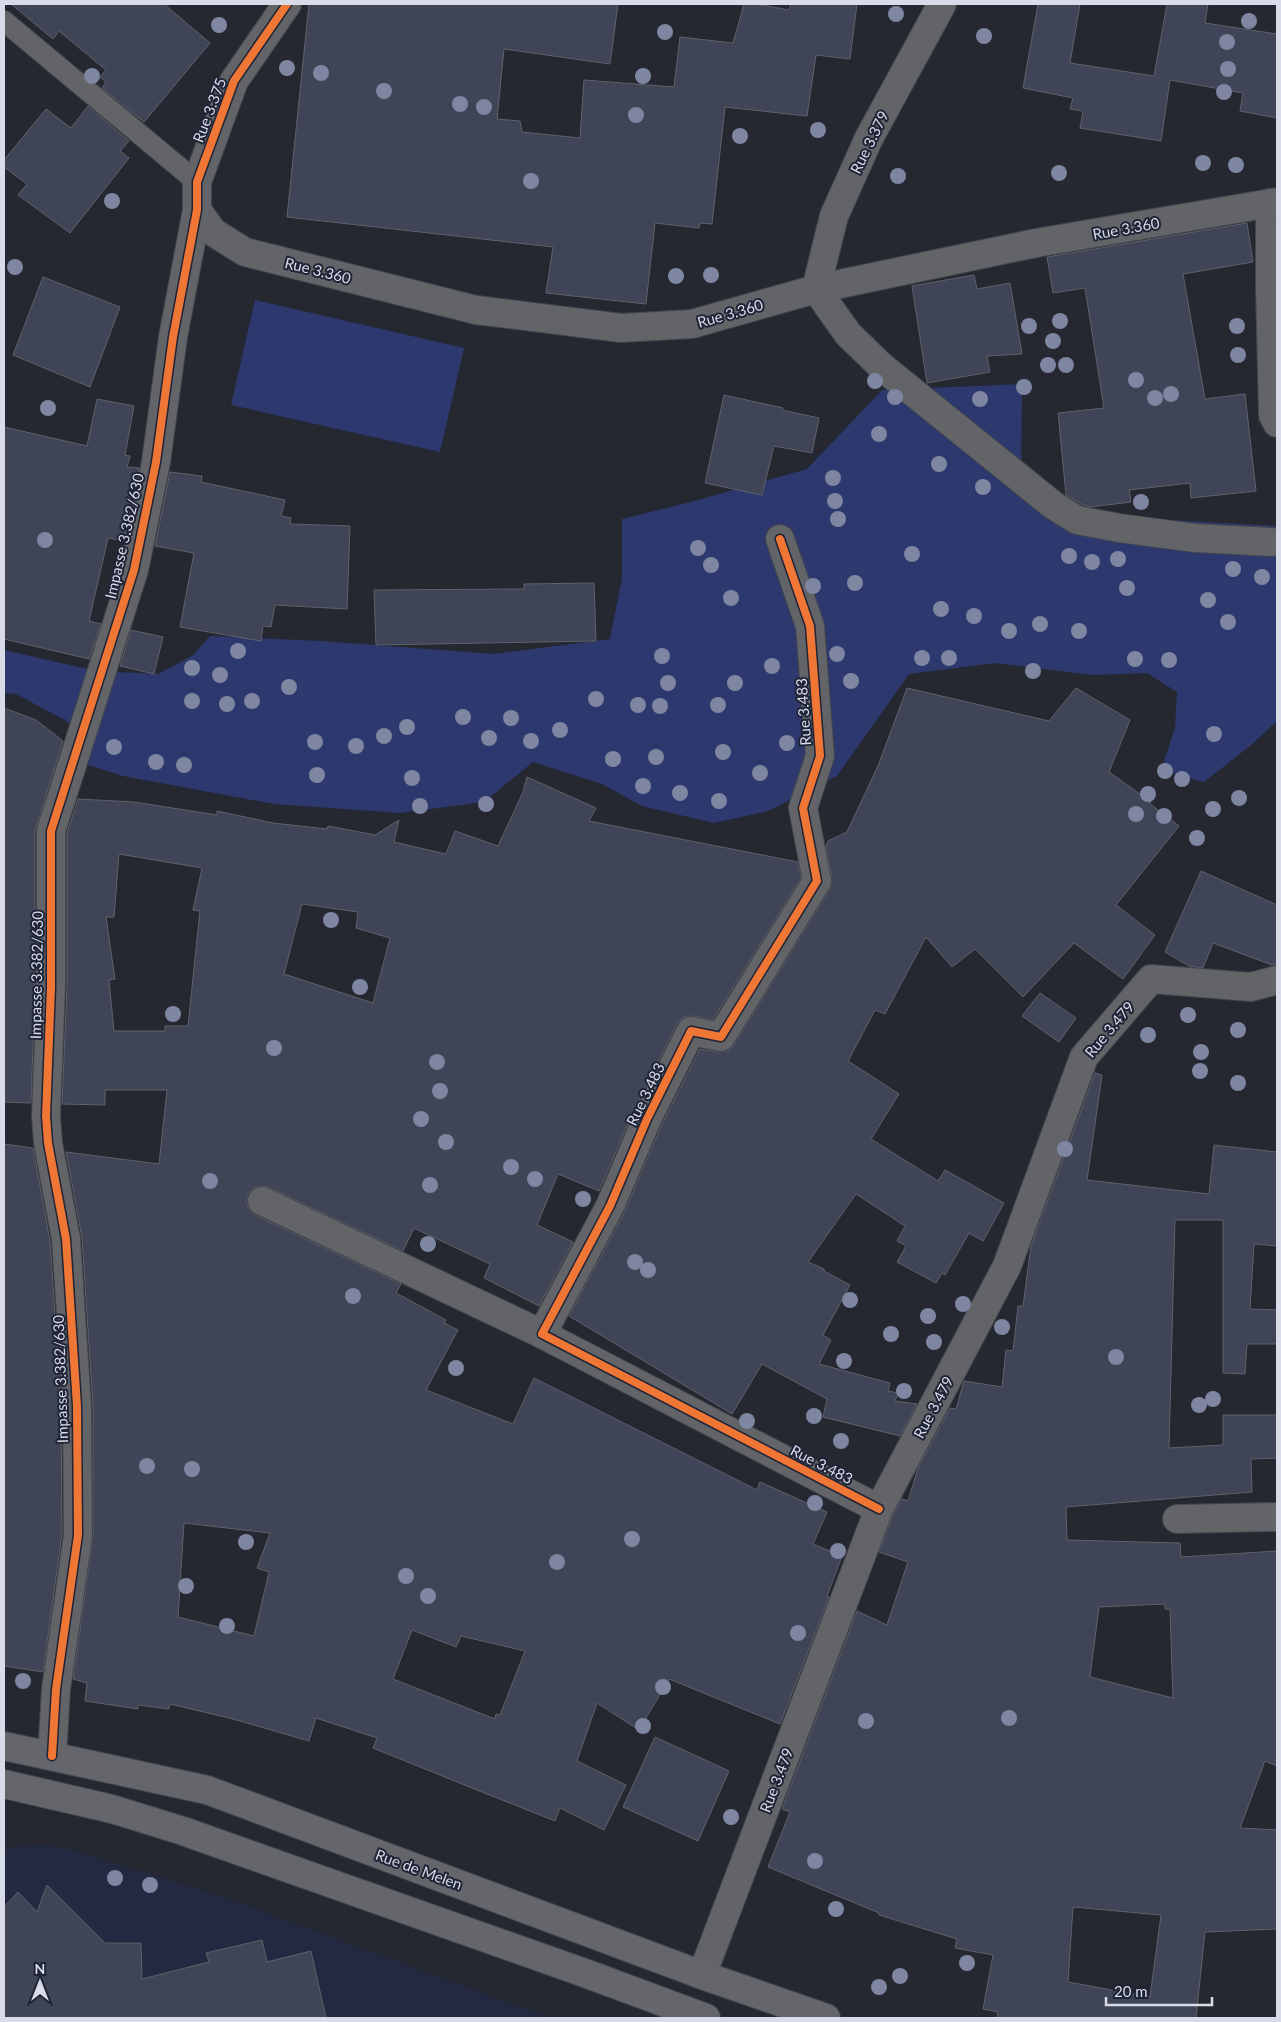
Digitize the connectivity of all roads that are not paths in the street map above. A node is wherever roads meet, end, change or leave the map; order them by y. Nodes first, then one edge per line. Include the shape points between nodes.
1 (287, 4) edge
2 (942, 4) edge
3 (4, 21) edge
4 (197, 182) junction
5 (1274, 203) edge
6 (197, 210) junction
7 (816, 288) junction
8 (1277, 423) edge
9 (780, 539) dead end
10 (1271, 542) dead end
11 (1277, 980) edge
12 (262, 1200) dead end
13 (542, 1334) junction
14 (879, 1509) junction
15 (1277, 1517) edge
16 (1177, 1519) dead end
17 (4, 1746) edge
18 (52, 1756) junction
19 (4, 1784) edge
20 (702, 1974) junction
21 (706, 2018) edge
22 (826, 2018) edge

1 - 4 street, Rue 3.375 via 234,81
2 - 7 street, Rue 3.379 via 869,138 834,216
3 - 4 lane
4 - 6 street, Rue 3.375
5 - 7 street, Rue 3.360 via 1036,243
5 - 8 street via 1270,288 1273,415
6 - 7 street, Rue 3.360 via 213,232 245,252 476,310 621,328 692,324
6 - 18 street, Impasse 3.382/630 via 173,337 156,462 134,570 50,830 51,987 46,1116 67,1249 76,1406 78,1525 56,1689
7 - 10 street via 848,334 882,367 1053,505 1077,520 1196,538
9 - 13 street, Rue 3.483 via 810,626 820,756 803,808 817,881 721,1037 691,1031 610,1206
11 - 14 street, Rue 3.479 via 1251,987 1151,978 1084,1057 1007,1266
12 - 13 street
13 - 14 street, Rue 3.483
14 - 20 street, Rue 3.479
15 - 16 street
17 - 18 main road, Rue de Melen
18 - 20 main road, Rue de Melen via 207,1790
19 - 21 main road via 112,1809 183,1831
20 - 22 main road, Rue de Melen

